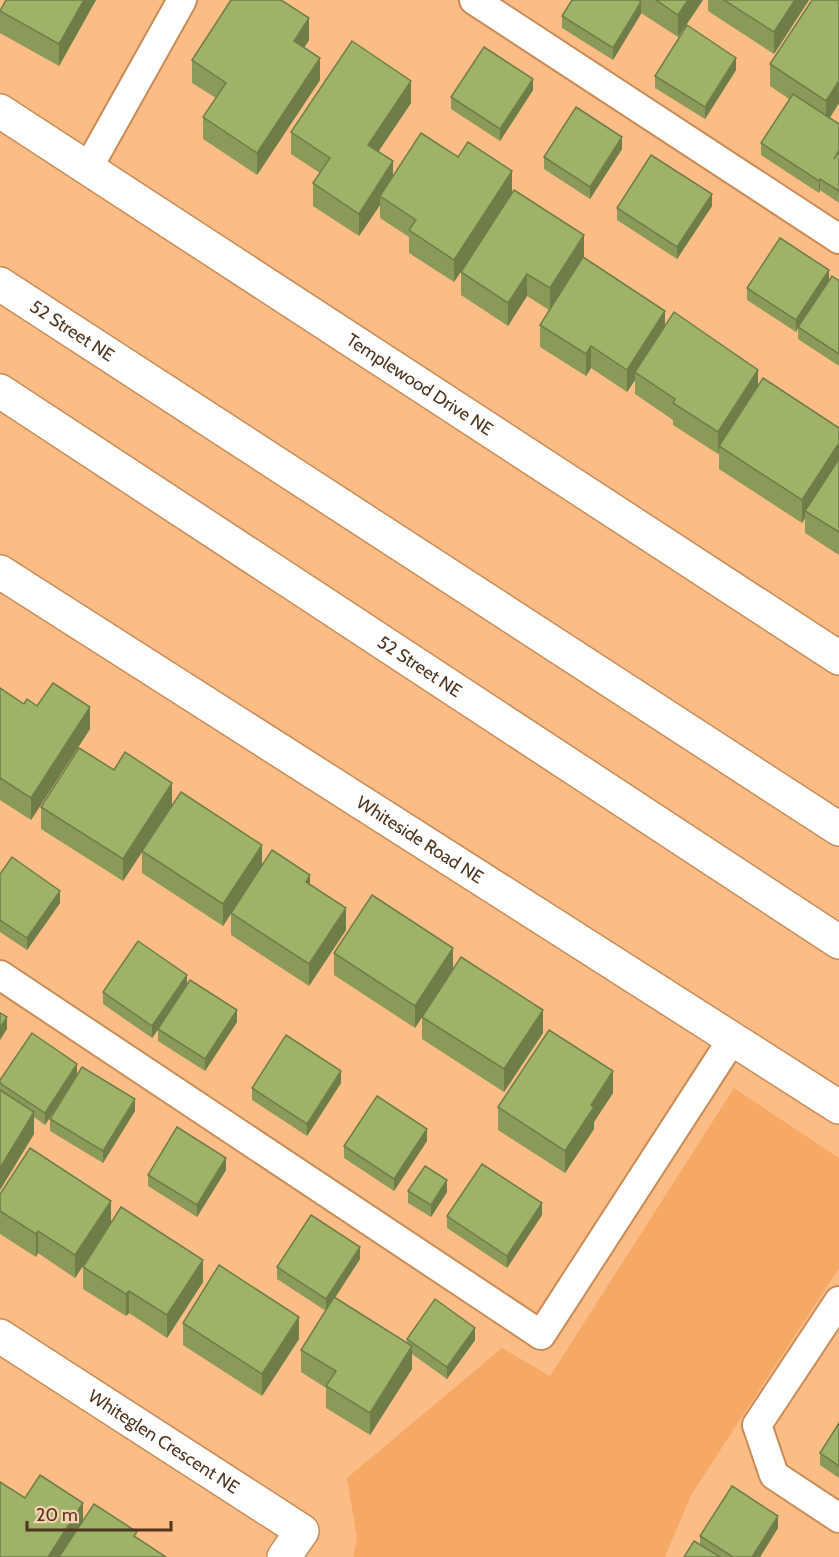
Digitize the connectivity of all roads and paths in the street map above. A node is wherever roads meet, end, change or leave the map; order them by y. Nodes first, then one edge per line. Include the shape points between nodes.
1 (182, 0) edge
2 (474, 0) edge
3 (0, 111) edge
4 (88, 168) junction
5 (839, 239) edge
6 (0, 284) edge
7 (0, 391) edge
8 (0, 572) edge
9 (839, 658) edge
10 (839, 829) edge
11 (839, 942) edge
12 (0, 975) edge
13 (733, 1038) junction
14 (839, 1107) edge
15 (839, 1301) edge
16 (0, 1336) edge
17 (839, 1518) edge
18 (284, 1557) edge

1 - 4 lane
2 - 5 lane
3 - 4 street, Templewood Drive NE
4 - 9 street, Templewood Drive NE
6 - 10 street, 52 Street NE
7 - 11 street, 52 Street NE
8 - 13 street, Whiteside Road NE
12 - 13 lane via 541,1335
13 - 14 street, Whiteside Road NE
15 - 17 lane via 758,1425 774,1475
16 - 18 street, Whiteglen Crescent NE via 302,1531

